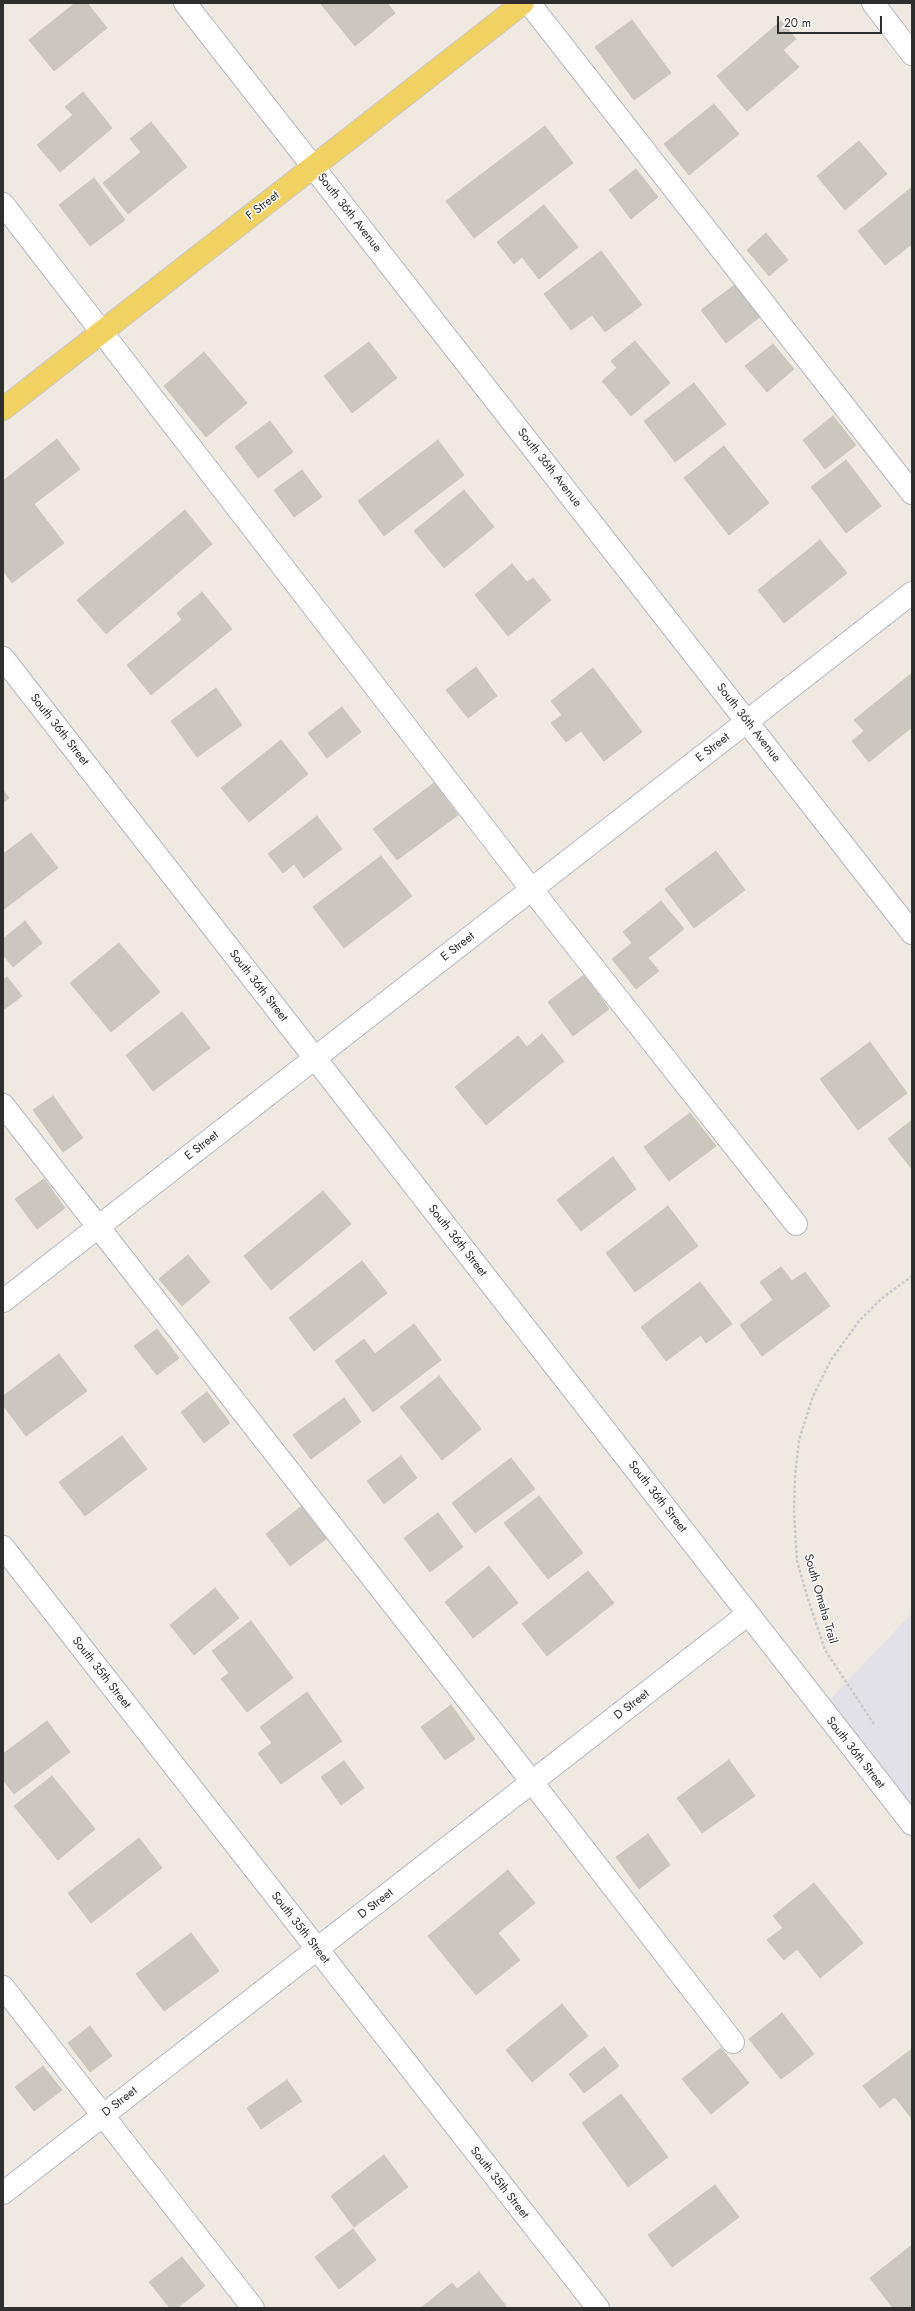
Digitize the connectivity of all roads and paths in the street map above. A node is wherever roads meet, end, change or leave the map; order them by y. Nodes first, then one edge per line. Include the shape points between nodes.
1 (185, 3) edge
2 (523, 3) edge
3 (529, 3) edge
4 (872, 3) edge
5 (912, 54) edge
6 (313, 167) junction
7 (3, 204) edge
8 (102, 332) junction
9 (3, 409) edge
10 (912, 493) edge
11 (912, 593) edge
12 (3, 658) edge
13 (747, 722) junction
14 (532, 890) junction
15 (912, 933) edge
16 (315, 1058) junction
17 (3, 1105) edge
18 (796, 1224) dead end
19 (99, 1226) junction
20 (912, 1276) edge
21 (3, 1301) edge
22 (3, 1547) edge
23 (748, 1614) junction
24 (876, 1726) dead end
25 (532, 1782) junction
26 (912, 1824) edge
27 (316, 1950) junction
28 (3, 1987) edge
29 (733, 2042) dead end
30 (103, 2115) junction
31 (3, 2192) edge
32 (254, 2308) edge
33 (598, 2308) edge

1 - 6 street, South 36th Avenue
2 - 6 main road, F Street
3 - 10 street
4 - 5 street
6 - 8 main road, F Street
6 - 13 street, South 36th Avenue
7 - 8 street
8 - 9 main road, F Street
8 - 14 street
11 - 13 street, E Street
12 - 16 street, South 36th Street
13 - 14 street, E Street
13 - 15 street, South 36th Avenue
14 - 16 street, E Street
14 - 18 street
16 - 19 street, E Street
16 - 23 street, South 36th Street
17 - 19 street
19 - 21 street, E Street
19 - 25 street
20 - 24 path, South Omaha Trail via 881,1299 859,1321 831,1360 813,1396 799,1440 795,1477 797,1561 808,1599 825,1650
22 - 27 street, South 35th Street
23 - 25 street, D Street
23 - 26 street, South 36th Street
25 - 27 street, D Street
25 - 29 street
27 - 30 street, D Street
27 - 33 street, South 35th Street
28 - 30 street
30 - 31 street, D Street
30 - 32 street

